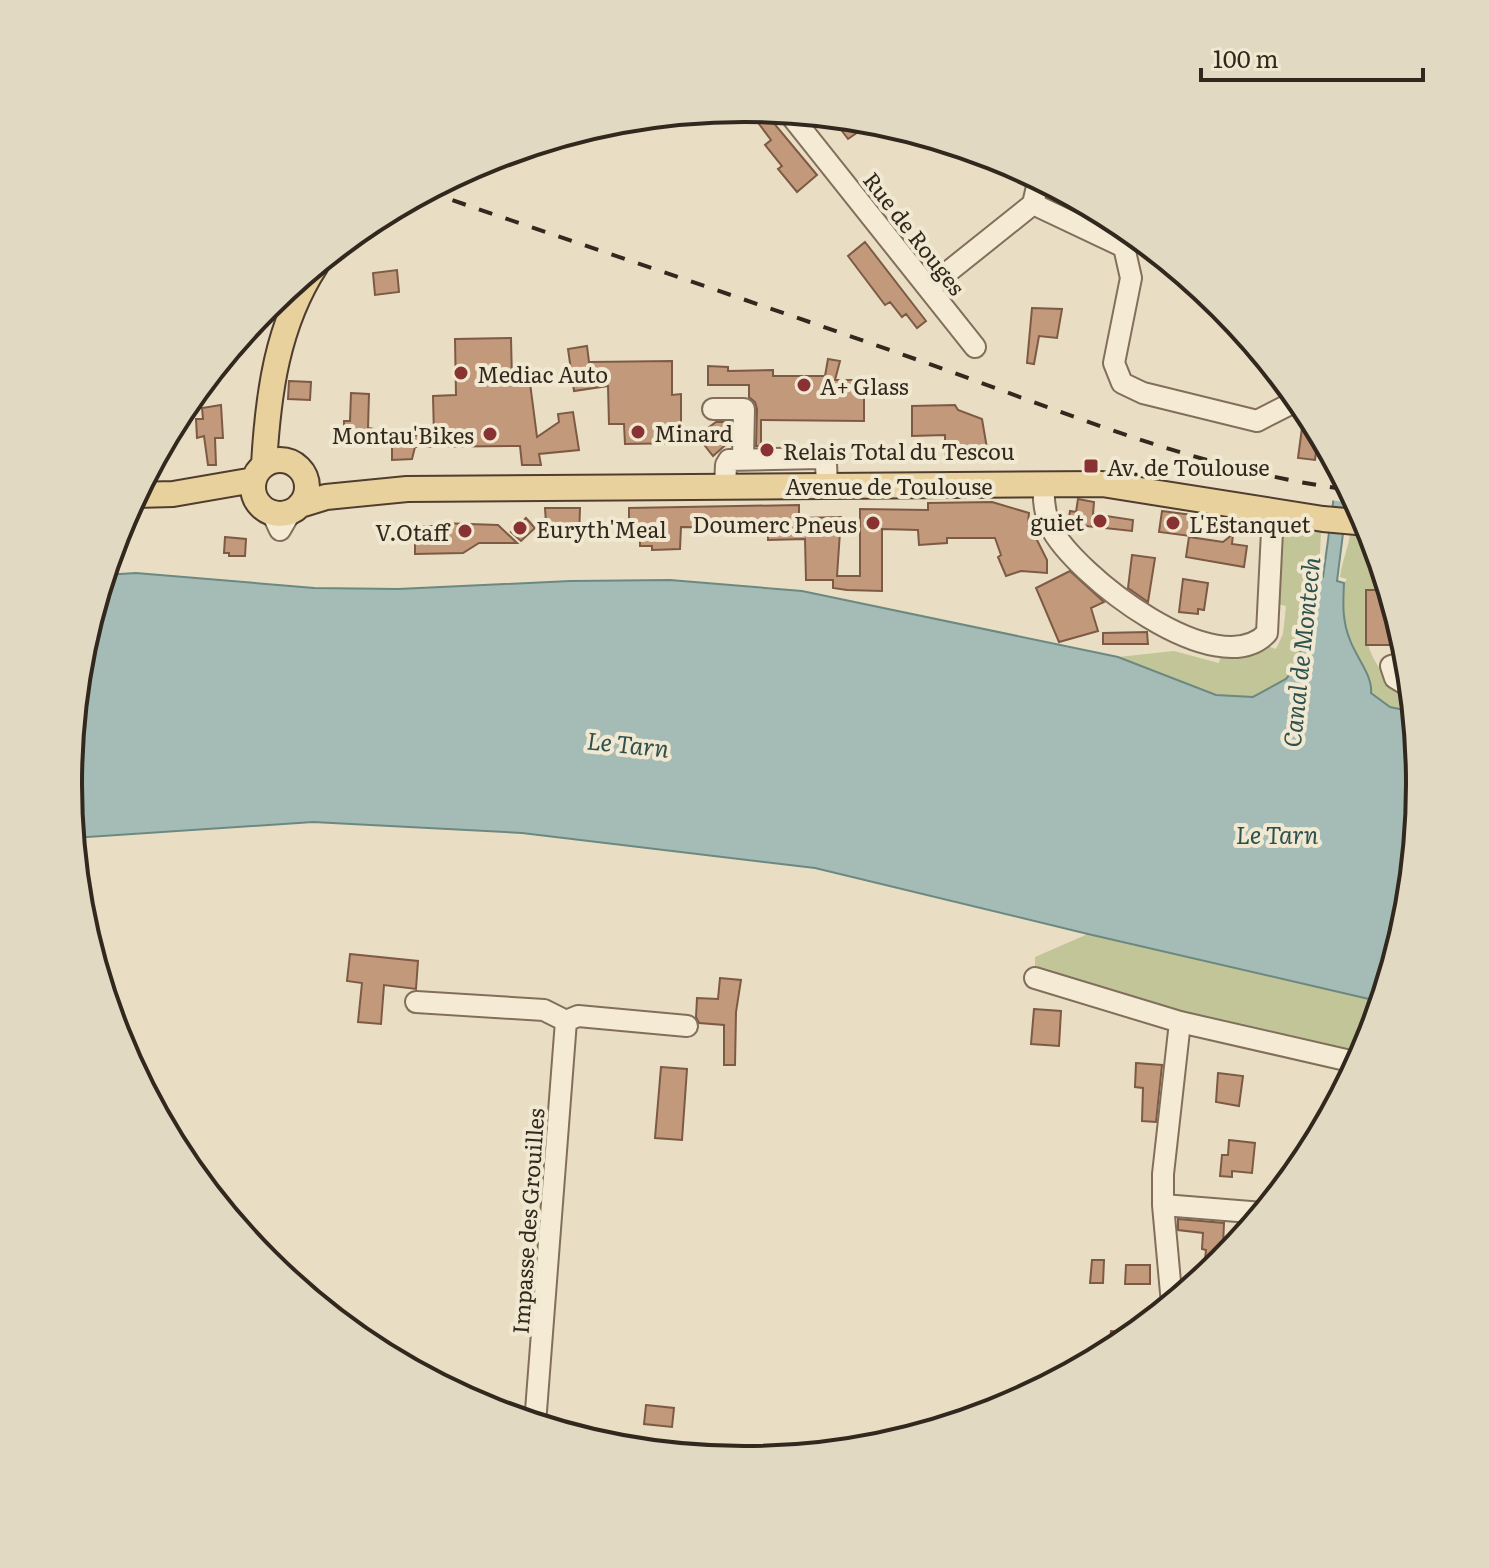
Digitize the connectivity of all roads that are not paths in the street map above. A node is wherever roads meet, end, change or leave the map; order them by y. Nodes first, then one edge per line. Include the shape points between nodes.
1 (797, 124) edge
2 (1036, 189) edge
3 (1033, 204) junction
4 (928, 288) junction
5 (299, 295) edge
6 (975, 347) dead end
7 (271, 394) junction
8 (1288, 406) edge
9 (713, 409) dead end
10 (743, 458) junction
11 (298, 469) junction
12 (259, 472) junction
13 (1044, 484) junction
14 (827, 485) junction
15 (725, 486) junction
16 (407, 489) junction
17 (173, 494) junction
18 (148, 495) edge
19 (281, 509) junction
20 (1273, 511) junction
21 (1353, 521) edge
22 (1396, 665) edge
23 (1398, 680) edge
24 (1035, 978) dead end
25 (416, 1002) dead end
26 (566, 1021) junction
27 (1180, 1022) junction
28 (687, 1026) dead end
29 (1347, 1060) edge
30 (1163, 1205) junction
31 (1250, 1212) edge
32 (1171, 1291) edge
33 (536, 1412) edge

1 - 4 street, Rue de Rouges
2 - 3 street
3 - 4 street
3 - 8 street via 1124,247 1131,278 1114,363 1122,383 1257,421
4 - 6 street, Rue de Rouges
5 - 7 main road via 283,330
7 - 11 main road via 280,437
7 - 12 main road
9 - 10 street via 744,409
10 - 14 street via 820,458 826,464
10 - 15 street via 729,460
11 - 12 main road via 278,460
11 - 16 main road, Avenue de Toulouse via 326,482
11 - 19 main road via 306,491
12 - 17 main road, Avenue de Toulouse
12 - 19 main road via 253,489
13 - 14 main road, Avenue de Toulouse
13 - 20 main road, Avenue de Toulouse via 1102,484
13 - 20 street via 1043,507 1051,527 1067,551 1121,600 1179,636 1231,647 1258,644 1267,633
14 - 15 main road, Avenue de Toulouse
15 - 16 main road, Avenue de Toulouse
16 - 19 main road, Avenue de Toulouse via 326,497
17 - 18 main road, Avenue de Toulouse
17 - 19 main road, Avenue de Toulouse
20 - 21 main road, Avenue de Toulouse
22 - 23 street via 1391,666
24 - 27 street
25 - 26 street via 544,1010
26 - 28 street via 578,1016
26 - 33 street, Impasse des Grouilles
27 - 29 street
27 - 30 street
30 - 31 street
30 - 32 street

